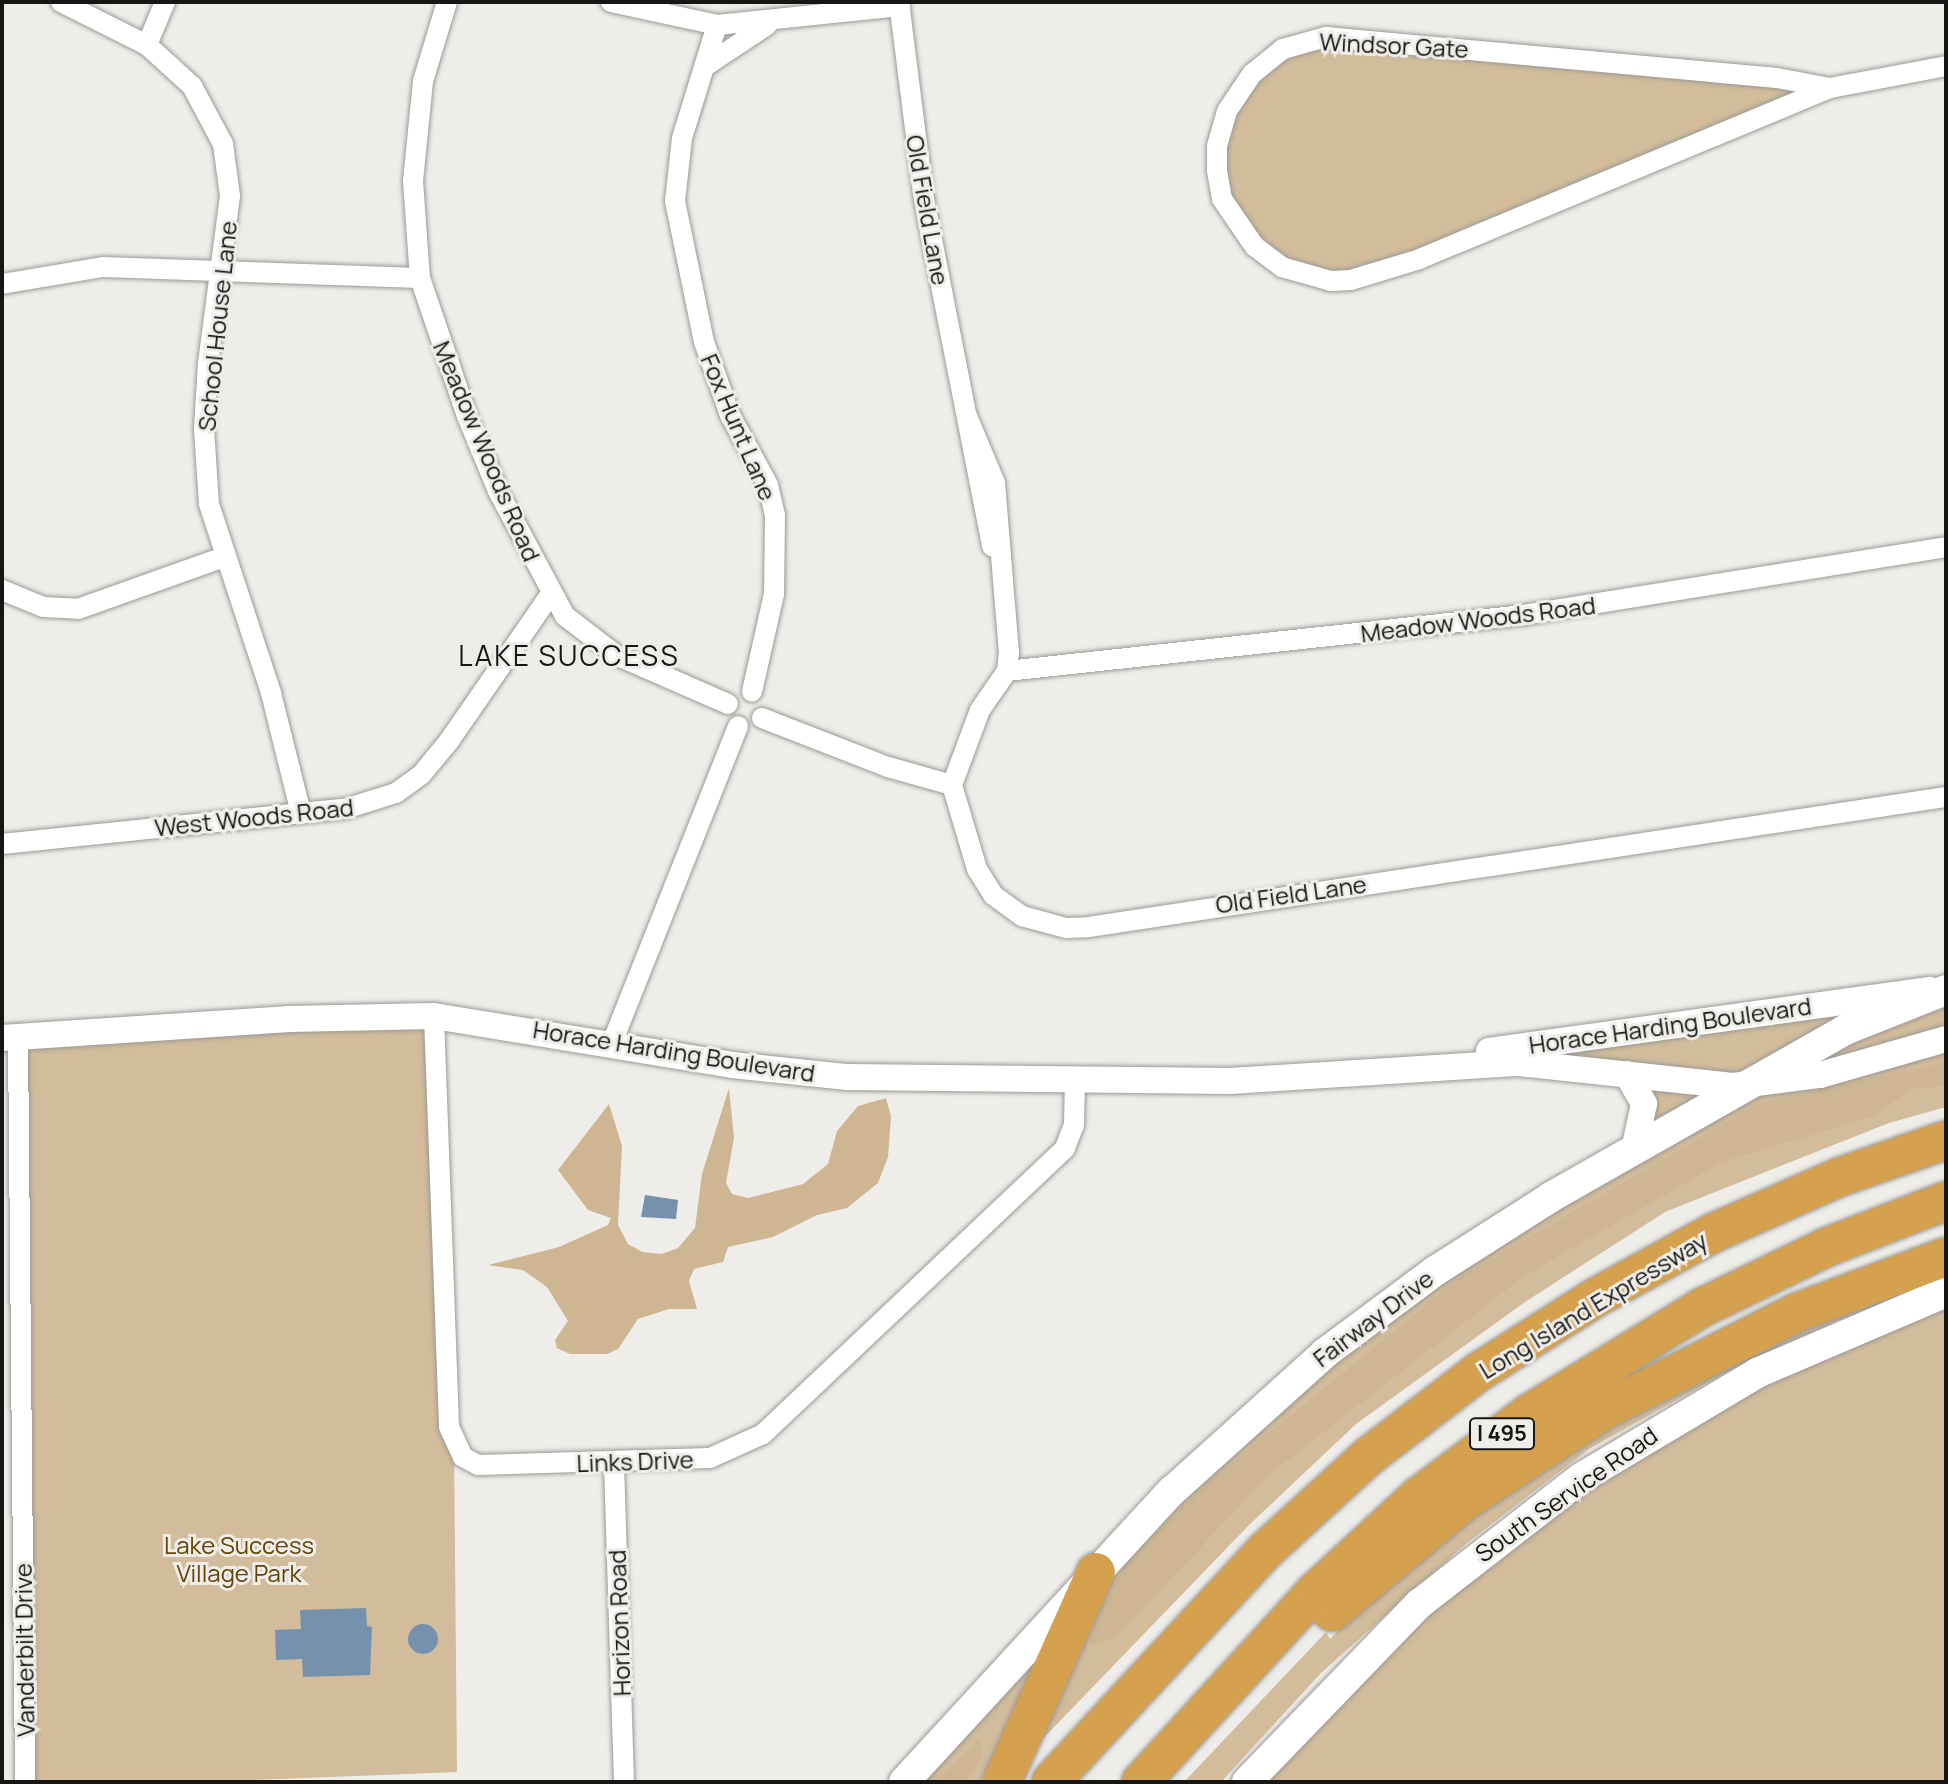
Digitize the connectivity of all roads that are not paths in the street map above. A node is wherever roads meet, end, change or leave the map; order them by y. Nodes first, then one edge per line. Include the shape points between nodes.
1 (61, 2) edge
2 (165, 2) edge
3 (447, 2) edge
4 (611, 2) edge
5 (900, 4) edge
6 (777, 20) junction
7 (717, 25) junction
8 (147, 45) junction
9 (1946, 66) edge
10 (701, 70) junction
11 (1830, 88) junction
12 (221, 269) junction
13 (420, 278) junction
14 (2, 284) edge
15 (1946, 547) edge
16 (224, 557) junction
17 (2, 590) edge
18 (550, 595) junction
19 (1007, 671) junction
20 (752, 692) junction
21 (728, 704) junction
22 (762, 718) junction
23 (738, 726) junction
24 (952, 785) junction
25 (1946, 797) edge
26 (301, 813) junction
27 (2, 844) edge
28 (1946, 989) edge
29 (434, 1016) junction
30 (10, 1037) edge
31 (1946, 1039) edge
32 (612, 1043) junction
33 (1395, 1068) junction
34 (1627, 1074) junction
35 (1075, 1081) junction
36 (1748, 1085) junction
37 (1946, 1140) edge
38 (1634, 1150) junction
39 (1946, 1201) edge
40 (1946, 1257) edge
41 (1946, 1292) edge
42 (614, 1464) junction
43 (1096, 1572) junction
44 (25, 1782) edge
45 (624, 1782) edge
46 (904, 1782) edge
47 (1002, 1782) edge
48 (1051, 1782) edge
49 (1141, 1782) edge
50 (1149, 1782) edge
51 (1247, 1782) edge

1 - 8 street, School House Lane
2 - 8 street
3 - 13 street, Meadow Woods Road via 416,126 413,181
4 - 7 street
5 - 6 street
5 - 19 street, Old Field Lane via 921,185 984,516 999,565 1008,631
6 - 7 street
6 - 10 street via 730,45
7 - 10 street, Fox Hunt Lane
8 - 12 street, School House Lane via 192,86 223,144 230,196
9 - 11 street, Windsor Gate
10 - 20 street, Fox Hunt Lane via 678,162 677,216 704,342 730,415 768,485 775,515 774,594
11 - 11 street, Windsor Gate via 1777,78 1326,37 1283,49 1252,74 1227,111 1217,146 1217,170 1222,199 1255,247 1298,275 1351,280 1420,259
12 - 13 street
12 - 14 street via 103,267
12 - 16 street, School House Lane via 204,429 209,504
13 - 18 street, Meadow Woods Road via 467,416
15 - 19 street, Meadow Woods Road via 1523,615
16 - 17 street via 78,609 43,607
16 - 26 street, School House Lane via 271,693
18 - 21 street, Meadow Woods Road via 590,639 616,655
18 - 26 street, West Woods Road via 421,775 396,793 363,806
19 - 24 street via 980,710
20 - 21 street via 735,694
20 - 22 street via 761,700
21 - 23 street via 728,714
22 - 23 street via 754,725
22 - 24 street via 888,767
23 - 32 street
24 - 25 street, Old Field Lane via 971,853 993,895 1022,916 1078,928
26 - 27 street, West Woods Road
28 - 33 street, Horace Harding Boulevard via 1519,1046
28 - 36 main road, Fairway Drive via 1863,1021
29 - 30 street, Horace Harding Boulevard via 289,1019
29 - 32 street, Horace Harding Boulevard
29 - 42 street, Links Drive via 451,1438 463,1457 478,1465
30 - 44 street, Vanderbilt Drive
31 - 36 street, Horace Harding Boulevard via 1820,1075
32 - 35 street, Horace Harding Boulevard via 732,1065 847,1077
33 - 34 street, Horace Harding Boulevard via 1519,1063
33 - 35 street, Horace Harding Boulevard via 1230,1081
34 - 36 street, Horace Harding Boulevard
34 - 38 street via 1645,1112
35 - 42 street, Links Drive via 1074,1125 1065,1148 763,1434 710,1458
36 - 38 main road, Fairway Drive
37 - 48 highway, Long Island Expressway / I 495 via 1840,1177 1713,1233 1593,1299 1477,1373 1369,1456 1266,1550
38 - 43 main road, Fairway Drive via 1469,1249 1325,1353 1211,1453
39 - 49 highway, I 495 via 1827,1247 1703,1307 1530,1413 1418,1497 1325,1583
40 - 50 highway via 1838,1295 1718,1349 1533,1453 1394,1556 1326,1618 1221,1731
41 - 51 main road, South Service Road via 1757,1373 1581,1478 1471,1559 1409,1613
42 - 45 street, Horizon Road
43 - 46 main road, Fairway Drive
43 - 47 highway

